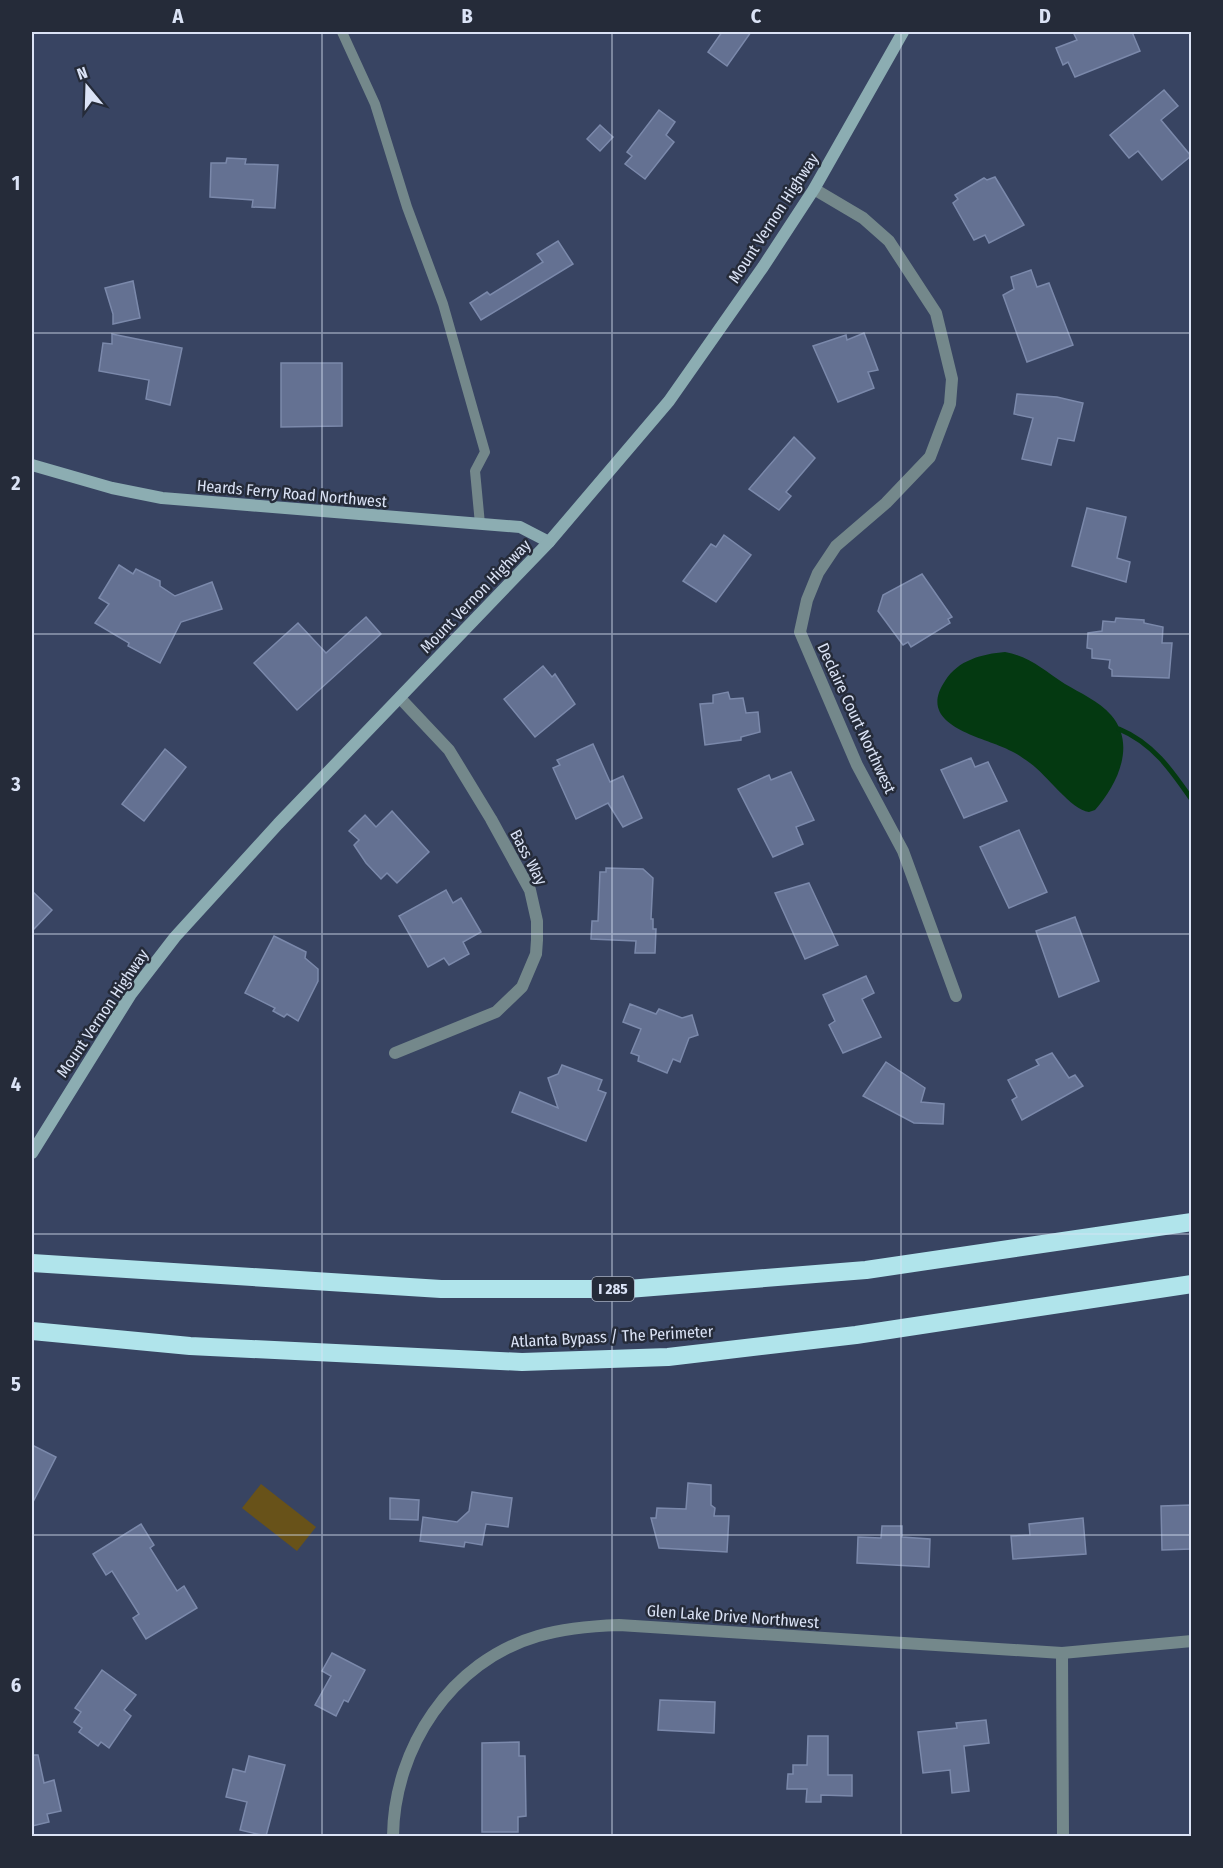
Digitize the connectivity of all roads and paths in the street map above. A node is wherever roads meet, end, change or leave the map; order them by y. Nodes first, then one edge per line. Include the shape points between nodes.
1 (342, 32) edge
2 (903, 32) edge
3 (814, 189) junction
4 (32, 465) edge
5 (480, 524) junction
6 (549, 542) junction
7 (400, 698) junction
8 (956, 996) dead end
9 (395, 1053) dead end
10 (32, 1153) edge
11 (1191, 1222) edge
12 (32, 1263) edge
13 (1191, 1284) edge
14 (32, 1331) edge
15 (1191, 1641) edge
16 (1062, 1653) junction
17 (393, 1836) edge
18 (1064, 1836) edge

1 - 5 lane via 375,104 406,207 443,304 475,417 484,452 475,471
2 - 3 street, Mount Vernon Highway
3 - 6 street, Mount Vernon Highway via 669,401
3 - 8 street, Declaire Court Northwest via 862,218 889,241 936,313 952,379 950,404 930,457 886,503 836,546 818,573 800,632 852,755 903,851
4 - 5 street, Heards Ferry Road Northwest via 162,498
5 - 6 street, Heards Ferry Road Northwest via 520,527
6 - 7 street, Mount Vernon Highway
7 - 9 street, Bass Way via 448,750 491,819 530,890 537,940 536,954 522,987 496,1012
7 - 10 street, Mount Vernon Highway via 175,937 131,994
11 - 12 highway, I 285 via 866,1270 628,1289 441,1289
13 - 14 highway, Atlanta Bypass / The Perimeter via 856,1335 668,1357 522,1362 190,1346
15 - 16 street, Glen Lake Drive Northwest
16 - 17 street, Glen Lake Drive Northwest via 619,1625 581,1626 537,1636 473,1670 424,1724 396,1793
16 - 18 street

